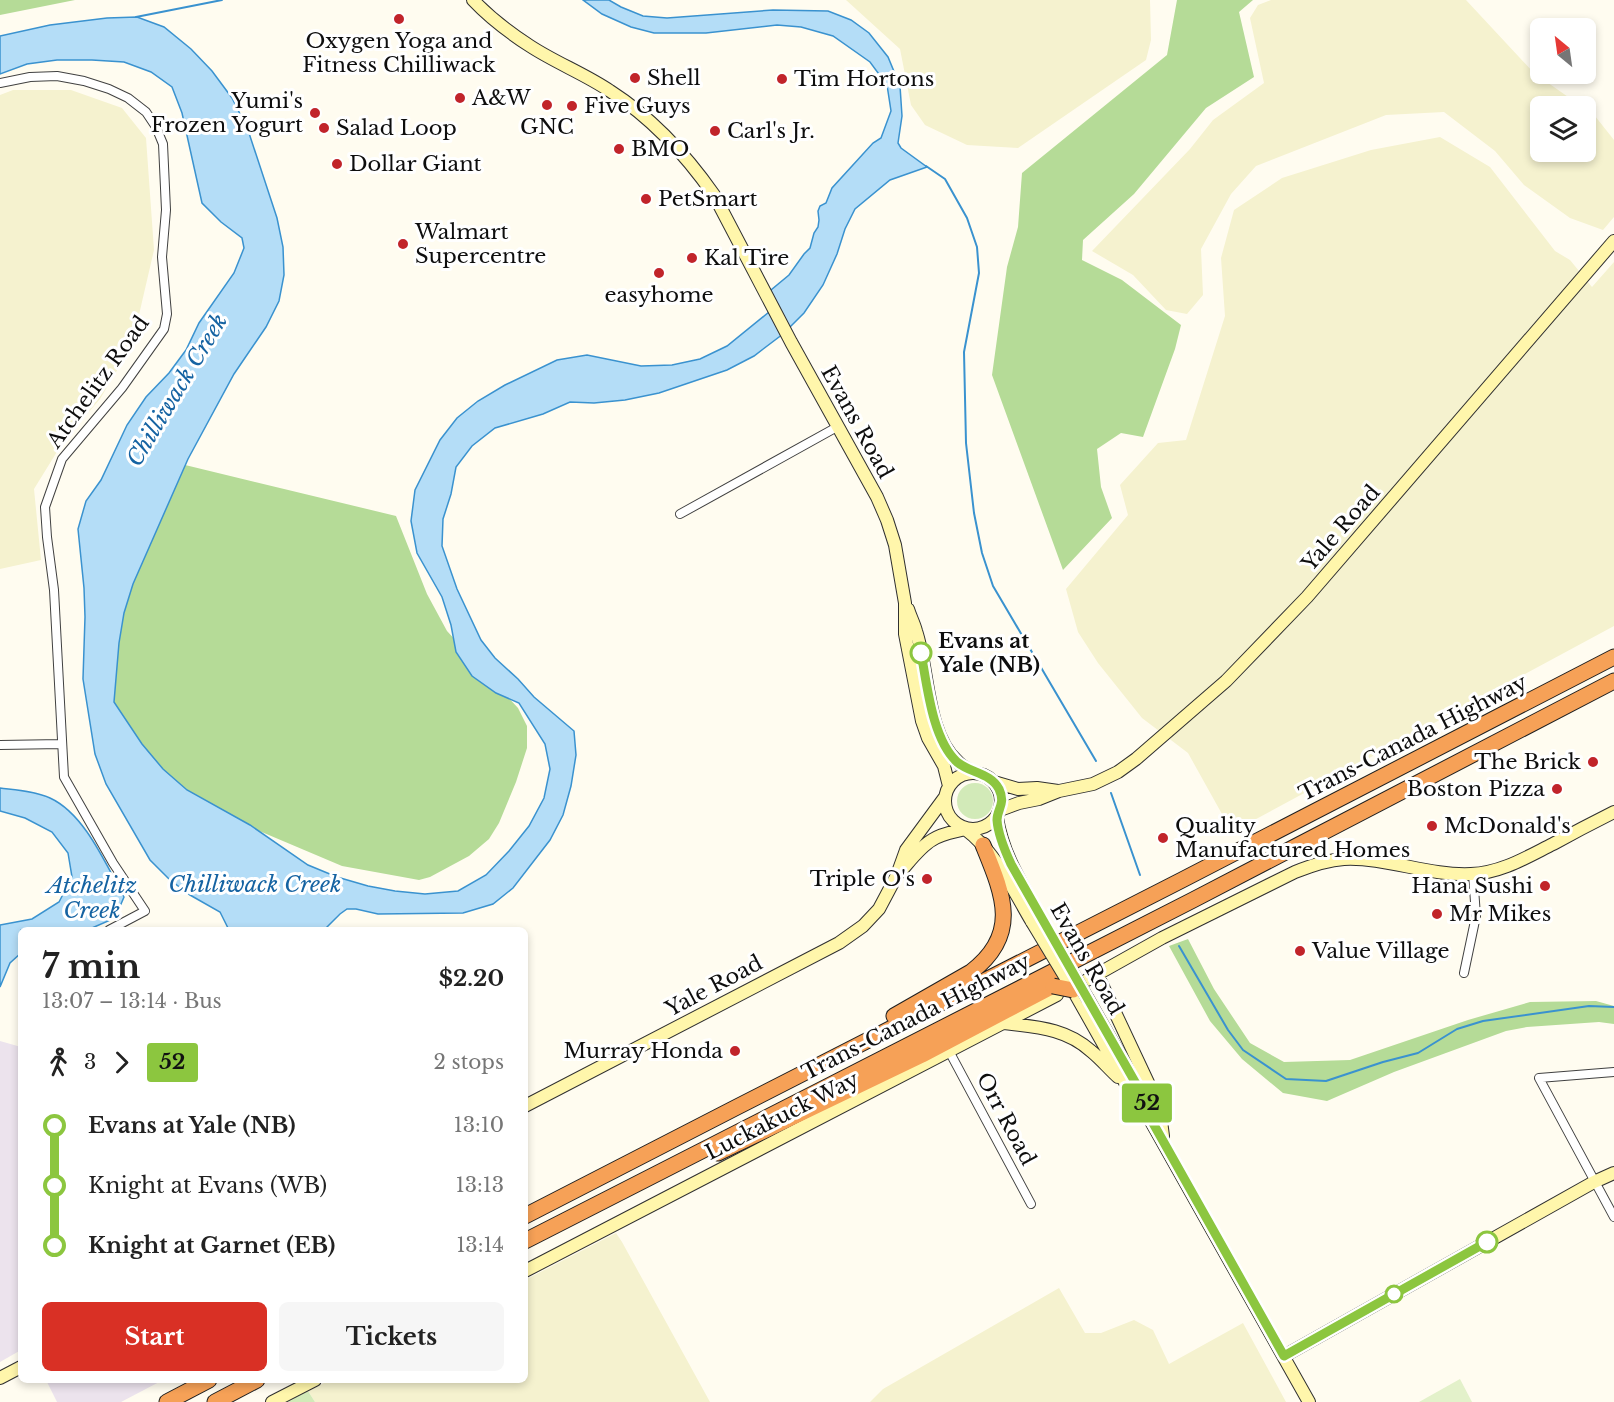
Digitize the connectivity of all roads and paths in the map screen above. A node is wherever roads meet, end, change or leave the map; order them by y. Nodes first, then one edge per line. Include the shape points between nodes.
1 (473, 0) edge
2 (0, 83) edge
3 (1614, 241) edge
4 (837, 427) junction
5 (680, 514) dead end
6 (905, 603) junction
7 (1614, 657) edge
8 (1614, 681) edge
9 (62, 744) junction
10 (0, 745) edge
11 (976, 773) junction
12 (994, 782) junction
13 (1059, 791) junction
14 (947, 792) junction
15 (1614, 812) edge
16 (999, 814) junction
17 (965, 829) junction
18 (983, 845) junction
19 (1473, 874) junction
20 (897, 875) junction
21 (1036, 919) junction
22 (115, 927) edge
23 (1464, 973) dead end
24 (1070, 989) junction
25 (1037, 1006) junction
26 (1004, 1023) junction
27 (1045, 1027) junction
28 (949, 1051) junction
29 (1614, 1072) edge
30 (1127, 1086) junction
31 (528, 1104) edge
32 (737, 1107) junction
33 (1149, 1116) junction
34 (1164, 1143) junction
35 (666, 1168) junction
36 (1614, 1173) edge
37 (1594, 1182) junction
38 (1031, 1204) dead end
39 (528, 1214) edge
40 (1614, 1217) edge
41 (528, 1239) edge
42 (528, 1269) edge
43 (1284, 1356) junction
44 (18, 1369) edge
45 (0, 1378) edge
46 (203, 1383) edge
47 (251, 1383) edge
48 (309, 1383) edge
49 (167, 1402) edge
50 (215, 1402) edge
51 (272, 1402) edge
52 (1309, 1402) edge

1 - 4 street, Evans Road via 530,46 626,102 682,153 714,195
2 - 9 street, Atchelitz Road via 30,76 57,76 109,88 146,112 163,144 166,210 162,256 167,314 164,329 122,388 62,459 45,507 54,590
3 - 13 street, Yale Road via 1307,597 1226,681 1118,772 1093,784
4 - 5 street
4 - 6 street, Evans Road via 887,520
6 - 11 street, Evans Road via 916,631 939,734 956,760
6 - 14 street, Evans Road via 905,634 922,721 944,766
7 - 32 highway, Trans-Canada Highway
8 - 35 highway, Trans-Canada Highway
9 - 10 street
9 - 22 street, Atchelitz Road via 64,777 112,863 145,911
11 - 12 street
11 - 14 street via 954,780
12 - 13 street, Yale Road via 1018,789
12 - 16 street via 1001,795
13 - 16 street, Yale Road via 1019,803
14 - 17 street via 945,806 952,820
14 - 20 street, Yale Road via 906,850
15 - 19 street via 1523,859 1495,871
16 - 17 street via 984,828
16 - 21 street, Evans Road via 1004,849
17 - 18 street, Evans Road
17 - 20 street, Yale Road via 931,840
18 - 21 street, Evans Road
18 - 32 highway via 1000,891 1004,916 995,948 982,964
19 - 23 street via 1476,916
19 - 34 street via 1445,874 1365,859 1318,863 1162,938 1092,977 1159,1106
20 - 31 street, Yale Road via 879,909 839,943
21 - 24 street, Evans Road, bridge
24 - 25 street, Luckakuck Way
24 - 30 street, Evans Road
24 - 33 street, Evans Road via 1147,1103
24 - 35 highway via 693,1164
25 - 26 street, Luckakuck Way
25 - 27 street
26 - 27 street
26 - 28 street, Luckakuck Way
27 - 30 street via 1091,1050
28 - 38 street, Orr Road
28 - 42 street, Luckakuck Way
29 - 37 street via 1539,1078
30 - 33 street, Evans Road via 1140,1109
32 - 39 highway, Trans-Canada Highway
33 - 34 street, Evans Road
34 - 43 street, Evans Road
35 - 41 highway, Trans-Canada Highway
36 - 37 street
37 - 40 street
37 - 43 street
43 - 52 street, Evans Road
44 - 45 street
46 - 49 highway
47 - 50 highway
48 - 51 street

